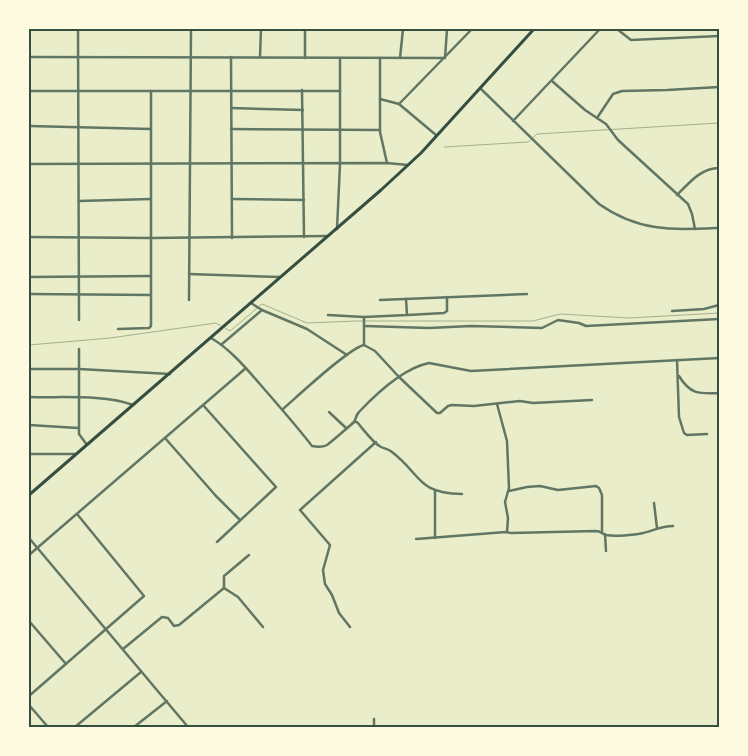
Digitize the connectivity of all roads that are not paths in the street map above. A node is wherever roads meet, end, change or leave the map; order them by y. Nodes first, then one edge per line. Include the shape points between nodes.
1 (78, 29) edge
2 (191, 29) edge
3 (261, 29) edge
4 (305, 29) edge
5 (403, 29) edge
6 (447, 29) edge
7 (472, 29) edge
8 (534, 29) edge
9 (600, 29) edge
10 (616, 29) edge
11 (719, 36) edge
12 (29, 57) edge
13 (79, 57) junction
14 (191, 57) junction
15 (232, 57) junction
16 (260, 57) junction
17 (304, 58) junction
18 (340, 58) junction
19 (380, 58) junction
20 (400, 58) junction
21 (445, 58) junction
22 (552, 81) junction
23 (479, 87) junction
24 (719, 87) edge
25 (79, 90) junction
26 (231, 90) junction
27 (302, 90) junction
28 (340, 90) junction
29 (29, 91) edge
30 (151, 91) junction
31 (190, 91) junction
32 (380, 99) junction
33 (399, 104) junction
34 (231, 108) junction
35 (303, 110) junction
36 (597, 118) junction
37 (513, 121) junction
38 (29, 126) edge
39 (79, 127) junction
40 (151, 129) junction
41 (231, 129) junction
42 (303, 130) junction
43 (380, 130) junction
44 (340, 131) junction
45 (436, 135) junction
46 (191, 163) junction
47 (387, 163) junction
48 (29, 164) edge
49 (79, 164) junction
50 (151, 164) junction
51 (232, 164) junction
52 (304, 164) junction
53 (340, 164) junction
54 (408, 165) junction
55 (719, 168) edge
56 (677, 195) junction
57 (151, 199) junction
58 (232, 199) junction
59 (304, 200) junction
60 (79, 201) junction
61 (719, 228) edge
62 (337, 229) junction
63 (695, 229) junction
64 (328, 236) junction
65 (29, 237) edge
66 (79, 237) junction
67 (304, 237) junction
68 (151, 238) junction
69 (190, 238) junction
70 (232, 238) junction
71 (189, 274) junction
72 (151, 276) junction
73 (29, 277) edge
74 (78, 277) junction
75 (280, 277) junction
76 (29, 294) edge
77 (79, 294) junction
78 (527, 294) dead end
79 (151, 296) junction
80 (447, 298) junction
81 (406, 299) junction
82 (189, 300) dead end
83 (380, 300) dead end
84 (251, 303) junction
85 (719, 306) edge
86 (262, 310) junction
87 (672, 311) dead end
88 (328, 315) dead end
89 (407, 315) junction
90 (364, 317) junction
91 (79, 320) dead end
92 (719, 320) edge
93 (365, 326) junction
94 (118, 329) dead end
95 (211, 338) junction
96 (222, 344) junction
97 (364, 345) junction
98 (79, 349) dead end
99 (347, 355) junction
100 (719, 358) edge
101 (677, 360) junction
102 (246, 368) junction
103 (29, 369) edge
104 (79, 369) junction
105 (170, 374) junction
106 (678, 374) junction
107 (398, 377) junction
108 (719, 393) edge
109 (29, 397) edge
110 (79, 398) junction
111 (592, 400) dead end
112 (496, 404) junction
113 (133, 405) junction
114 (203, 405) junction
115 (283, 409) junction
116 (329, 412) dead end
117 (354, 422) junction
118 (29, 425) edge
119 (78, 428) junction
120 (346, 428) junction
121 (707, 434) dead end
122 (165, 438) junction
123 (376, 442) junction
124 (87, 445) junction
125 (29, 454) edge
126 (76, 454) junction
127 (435, 491) junction
128 (509, 491) junction
129 (462, 494) dead end
130 (29, 495) edge
131 (654, 503) dead end
132 (76, 514) junction
133 (240, 520) junction
134 (673, 526) dead end
135 (657, 528) junction
136 (507, 532) junction
137 (603, 533) junction
138 (29, 538) edge
139 (435, 538) junction
140 (416, 539) dead end
141 (217, 542) dead end
142 (37, 548) junction
143 (606, 552) dead end
144 (29, 555) edge
145 (249, 555) dead end
146 (224, 588) junction
147 (29, 621) edge
148 (350, 626) dead end
149 (263, 627) dead end
150 (105, 629) junction
151 (122, 649) junction
152 (66, 664) junction
153 (141, 672) junction
154 (29, 696) edge
155 (167, 701) junction
156 (29, 705) edge
157 (374, 719) dead end
158 (48, 727) edge
159 (75, 727) edge
160 (134, 727) edge
161 (188, 727) edge
162 (374, 727) edge

1 - 13 street
2 - 14 street
3 - 16 street
4 - 17 street
5 - 20 street
6 - 21 street
7 - 21 street
8 - 23 main road
9 - 22 street
10 - 11 street via 632,40
12 - 13 street
13 - 14 street
13 - 25 street
14 - 15 street
14 - 31 street
15 - 16 street
15 - 26 street
16 - 17 street
17 - 18 street
18 - 19 street
18 - 28 street
19 - 20 street
19 - 32 street
20 - 21 street
21 - 33 street
22 - 36 street
22 - 37 street
23 - 37 street
23 - 45 main road
24 - 36 street via 622,91 613,94
25 - 29 street
25 - 30 street
25 - 39 street
26 - 27 street
26 - 31 street
26 - 34 street
27 - 28 street
27 - 35 street
28 - 44 street
30 - 31 street
30 - 40 street
31 - 46 street
32 - 33 street
32 - 43 street
33 - 45 street
34 - 35 street
34 - 41 street
35 - 42 street
36 - 56 street
37 - 63 street via 599,204 621,218 664,229
38 - 39 street
39 - 40 street
39 - 49 street
40 - 50 street
41 - 42 street
41 - 51 street
42 - 44 street
42 - 52 street
43 - 44 street
43 - 47 street
44 - 53 street
45 - 54 main road
46 - 50 street
46 - 51 street
46 - 69 street
47 - 53 street
47 - 54 street
48 - 49 street
49 - 50 street
49 - 60 street
50 - 57 street
51 - 52 street
51 - 58 street
52 - 53 street
52 - 59 street
53 - 62 street
54 - 62 main road
55 - 56 street via 702,172
56 - 63 street via 688,204
57 - 60 street
57 - 68 street
58 - 59 street
58 - 70 street
59 - 67 street
60 - 66 street
61 - 63 street
62 - 64 main road
64 - 67 street
64 - 75 main road
65 - 66 street
66 - 68 street
66 - 74 street
67 - 70 street
68 - 69 street
68 - 72 street
69 - 70 street
69 - 71 street
71 - 75 street
71 - 82 street
72 - 74 street
72 - 79 street
73 - 74 street
74 - 77 street
75 - 84 main road
76 - 77 street
77 - 79 street
77 - 91 street
78 - 80 street
79 - 94 street via 151,327
80 - 81 street
80 - 89 street via 444,313
81 - 83 street
81 - 89 street
84 - 86 street
84 - 95 main road
85 - 87 street
86 - 96 street
86 - 99 street via 307,329
88 - 90 street
89 - 90 street
90 - 93 street
92 - 93 street via 586,326 558,320 542,328
93 - 97 street
95 - 96 street
95 - 105 main road
96 - 102 street
97 - 99 street
97 - 107 street via 375,351
98 - 104 street
99 - 115 street
100 - 101 street
101 - 106 street
101 - 107 street via 471,371 429,363
102 - 114 street
102 - 115 street
103 - 104 street
104 - 105 street
104 - 110 street
105 - 113 main road
106 - 108 street via 690,390 703,394
106 - 121 street via 679,417 684,433
107 - 112 street via 437,413 452,405
107 - 117 street via 359,412
109 - 110 street
110 - 113 street via 115,400
110 - 119 street
111 - 112 street
112 - 128 street via 507,441
113 - 124 main road
114 - 122 street
114 - 133 street via 276,488
115 - 120 street via 314,447 327,445
116 - 120 street
117 - 120 street
117 - 123 street
118 - 119 street
119 - 124 street
122 - 132 street
122 - 133 street
123 - 127 street via 391,450 415,476
123 - 148 street via 300,510 330,545 323,570 325,584 338,613
124 - 126 main road
125 - 126 street
126 - 130 main road
127 - 129 street
127 - 139 street
128 - 136 street via 505,502
128 - 137 street via 527,486 558,490 596,486 602,496
131 - 135 street
132 - 142 street
132 - 150 street via 144,596
133 - 141 street
134 - 135 street
135 - 137 street via 638,534
136 - 137 street
136 - 139 street
137 - 143 street
138 - 142 street
139 - 140 street
142 - 144 street
142 - 150 street
145 - 146 street via 224,576
146 - 149 street via 238,597
146 - 151 street via 179,625 174,626 168,618 162,617
147 - 152 street
150 - 151 street
150 - 152 street
151 - 153 street
152 - 154 street
153 - 155 street
153 - 159 street
155 - 160 street
155 - 161 street
156 - 158 street
157 - 162 street

